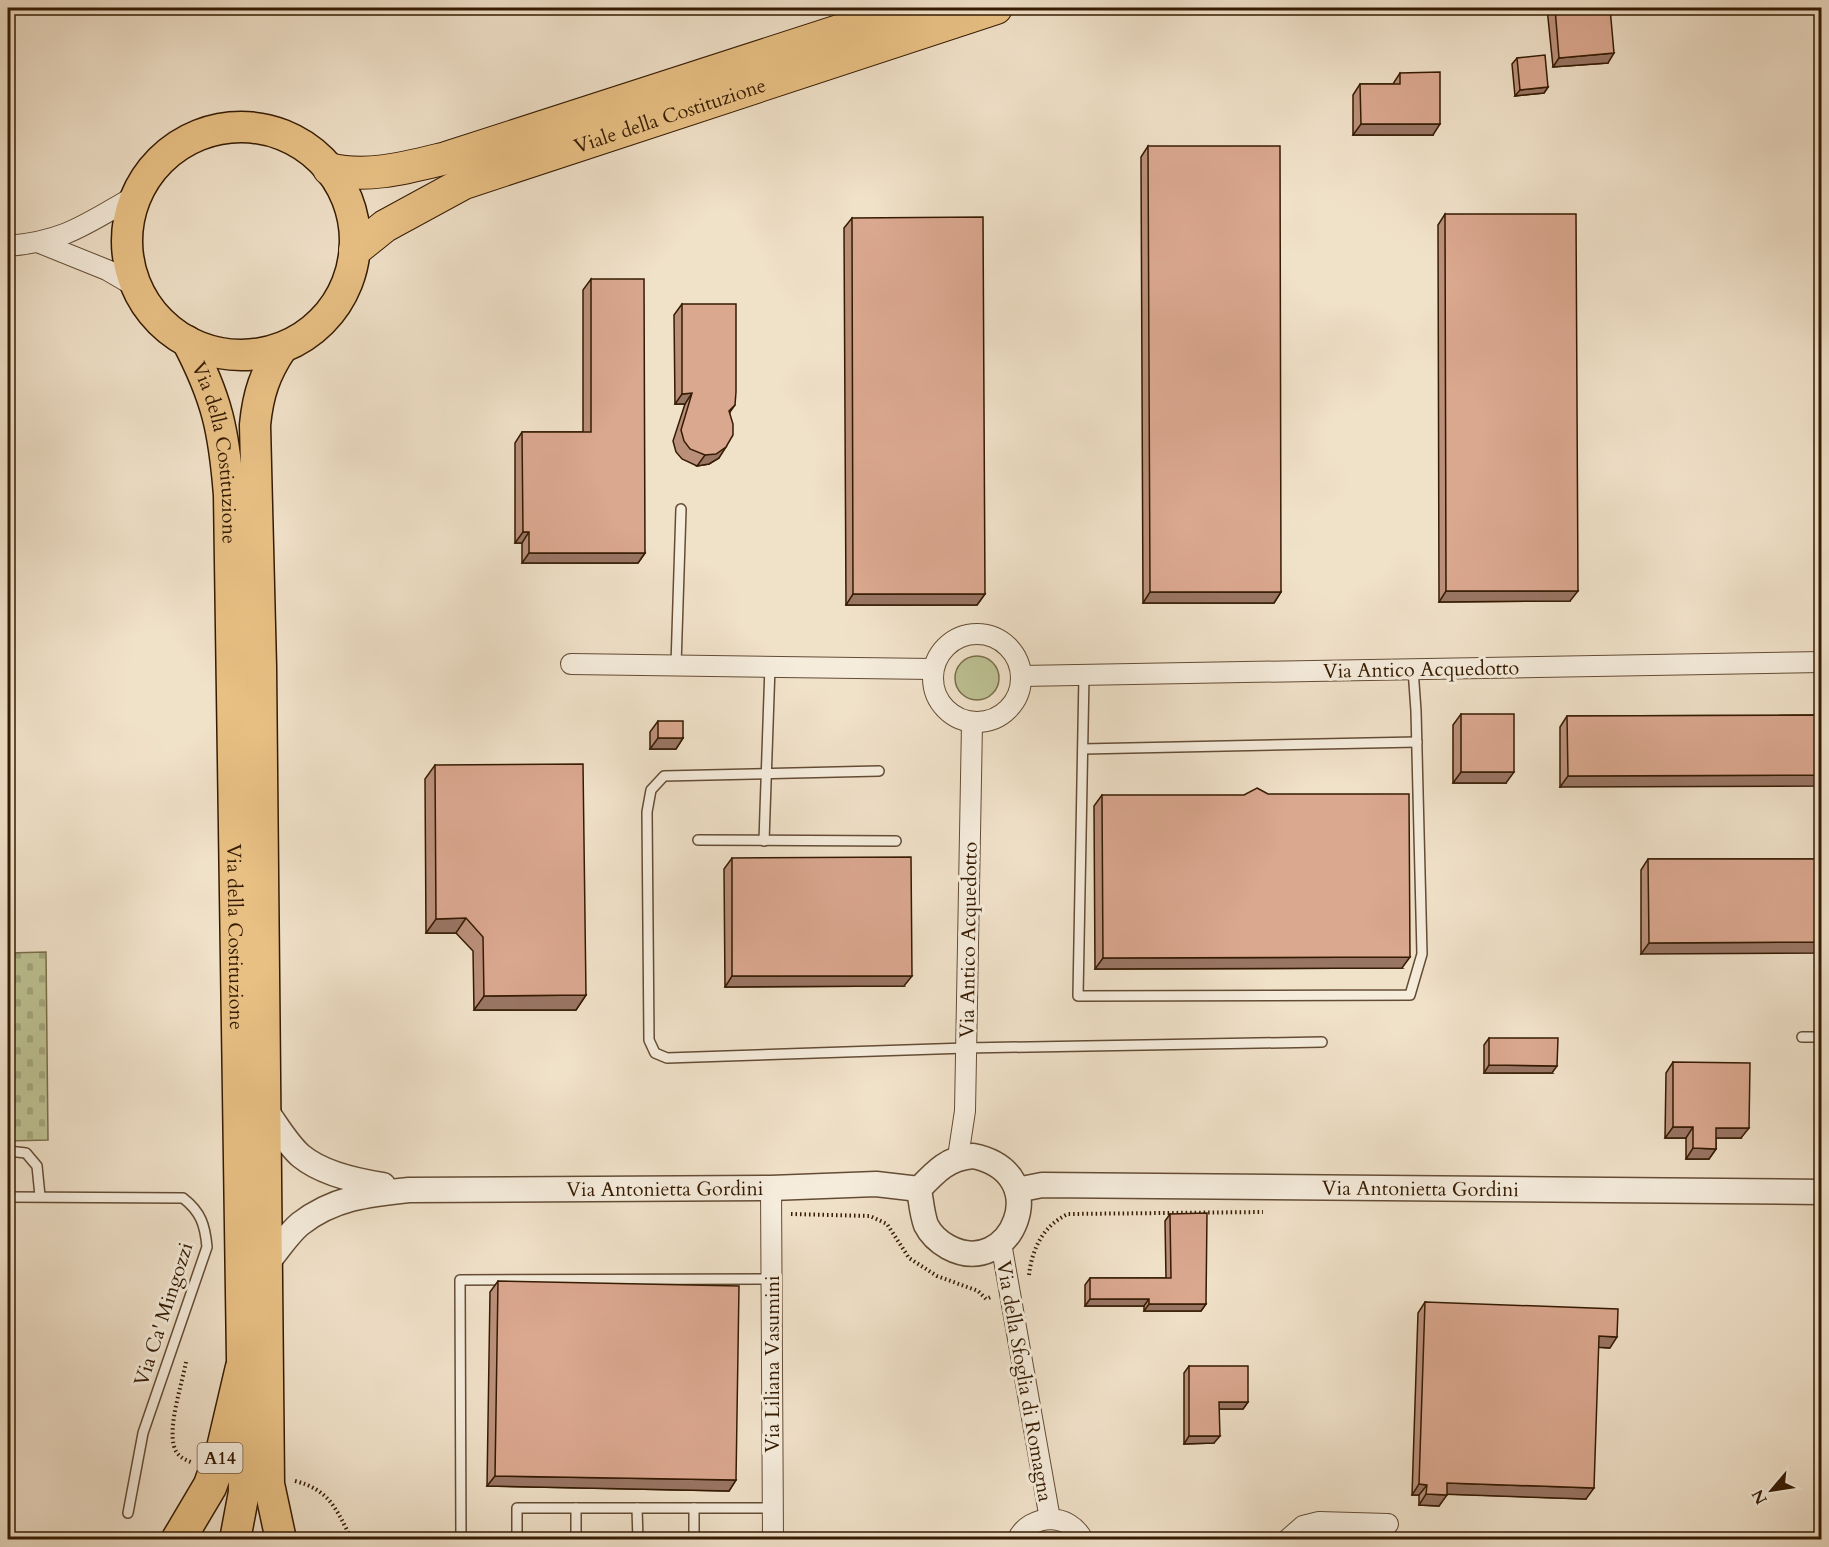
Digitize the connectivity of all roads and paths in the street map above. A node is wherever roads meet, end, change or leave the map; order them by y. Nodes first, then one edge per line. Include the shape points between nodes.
1 (910, 8) edge
2 (996, 8) edge
3 (329, 169) junction
4 (137, 195) junction
5 (40, 243) junction
6 (8, 246) edge
7 (355, 250) junction
8 (138, 288) junction
9 (187, 341) junction
10 (282, 348) junction
11 (681, 509) dead end
12 (1821, 662) edge
13 (571, 664) dead end
14 (676, 665) junction
15 (770, 666) junction
16 (933, 669) junction
17 (1413, 669) junction
18 (1084, 675) junction
19 (1021, 676) junction
20 (972, 723) junction
21 (1417, 742) junction
22 (1083, 749) junction
23 (879, 771) dead end
24 (767, 773) junction
25 (698, 840) dead end
26 (764, 841) junction
27 (896, 841) dead end
28 (1802, 1037) dead end
29 (1821, 1037) edge
30 (1322, 1042) dead end
31 (966, 1048) junction
32 (267, 1112) junction
33 (8, 1150) edge
34 (958, 1157) junction
35 (771, 1188) junction
36 (919, 1189) junction
37 (409, 1190) junction
38 (1017, 1190) junction
39 (1821, 1192) edge
40 (40, 1196) junction
41 (8, 1197) edge
42 (1267, 1212) dead end
43 (771, 1213) junction
44 (1000, 1243) junction
45 (267, 1263) junction
46 (771, 1279) junction
47 (1009, 1289) junction
48 (188, 1351) dead end
49 (242, 1369) junction
50 (194, 1463) dead end
51 (292, 1480) dead end
52 (576, 1508) junction
53 (637, 1508) junction
54 (694, 1508) junction
55 (773, 1508) junction
56 (128, 1513) dead end
57 (1050, 1519) junction
58 (1388, 1524) dead end
59 (178, 1539) edge
60 (235, 1539) edge
61 (280, 1539) edge
62 (352, 1539) edge
63 (461, 1539) edge
64 (517, 1539) edge
65 (576, 1539) edge
66 (638, 1539) edge
67 (694, 1539) edge
68 (773, 1539) edge
69 (1017, 1539) edge
70 (1083, 1539) edge
71 (1287, 1539) edge

1 - 3 highway, Viale della Costituzione via 446,158 373,171 345,173
2 - 7 highway, Viale della Costituzione via 464,183 385,226
3 - 4 main road via 316,155 283,135 254,128 225,128 172,150 158,163
3 - 7 main road via 350,207
4 - 5 street via 93,222
4 - 8 main road via 127,243
5 - 6 street
5 - 8 street via 107,270
7 - 10 main road via 346,286 327,317 314,330
8 - 9 main road via 158,319
9 - 10 main road via 224,354 244,356
9 - 49 main road, Via della Costituzione via 217,405 229,495
10 - 32 main road, Via della Costituzione via 258,393 255,424
11 - 14 lane
12 - 17 street, Via Antico Acquedotto
13 - 14 street
14 - 15 street
15 - 16 street
15 - 24 lane
16 - 19 street via 939,655 960,637 987,635 1011,650
16 - 20 street via 932,684 937,698 952,714
17 - 18 street, Via Antico Acquedotto
17 - 21 lane
18 - 19 street, Via Antico Acquedotto
18 - 22 lane
19 - 20 street via 1020,691 1013,705 987,722
20 - 31 street, Via Antico Acquedotto
21 - 22 lane
21 - 22 lane via 1422,954 1410,995 1078,996
23 - 24 lane
24 - 26 lane
24 - 31 lane via 664,776 651,790 647,812 650,1040 655,1053 667,1058
25 - 26 lane
26 - 27 lane
28 - 29 lane
30 - 31 lane
31 - 34 street, Via Antico Acquedotto via 965,1111
32 - 37 street, Via Antonietta Gordini via 300,1156 358,1181
32 - 45 main road, Via della Costituzione
33 - 40 lane via 26,1153 37,1166
34 - 36 street via 944,1164
34 - 38 street via 988,1159 1011,1176
35 - 36 street, Via Antonietta Gordini via 876,1184
35 - 37 street, Via Antonietta Gordini
35 - 43 street, Via Liliana Vasumini
36 - 44 street via 927,1227 944,1245 954,1251 978,1253
37 - 45 street, Via Antonietta Gordini via 356,1196 326,1206 299,1225
38 - 39 street, Via Antonietta Gordini via 1042,1185
38 - 44 street via 1015,1226
40 - 41 lane, Via Ca' Mingozzi
40 - 56 lane, Via Ca' Mingozzi via 183,1198 196,1209 205,1227 207,1247 143,1433
42 - 47 path via 1068,1214 1053,1221 1039,1242 1031,1257 1028,1280
43 - 46 street, Via Liliana Vasumini
43 - 47 path via 870,1216 887,1224 909,1258 937,1276 978,1291 986,1299
44 - 47 street, Via della Sfoglia di Romagna
45 - 61 main road, Via della Costituzione via 269,1484
46 - 55 street, Via Liliana Vasumini
46 - 63 lane via 460,1280
47 - 57 street, Via della Sfoglia di Romagna
48 - 50 path via 173,1431 174,1448 182,1458
49 - 59 highway, A14 via 223,1450 210,1486
49 - 60 main road, Via della Costituzione via 244,1492
51 - 62 path via 310,1484 326,1494
52 - 53 lane
52 - 64 lane via 517,1509
52 - 65 lane
53 - 54 lane
53 - 66 lane
54 - 55 lane
54 - 67 lane
55 - 68 street, Via Liliana Vasumini
57 - 69 street via 1028,1526
57 - 70 street via 1073,1526
58 - 71 street via 1319,1522 1303,1526

